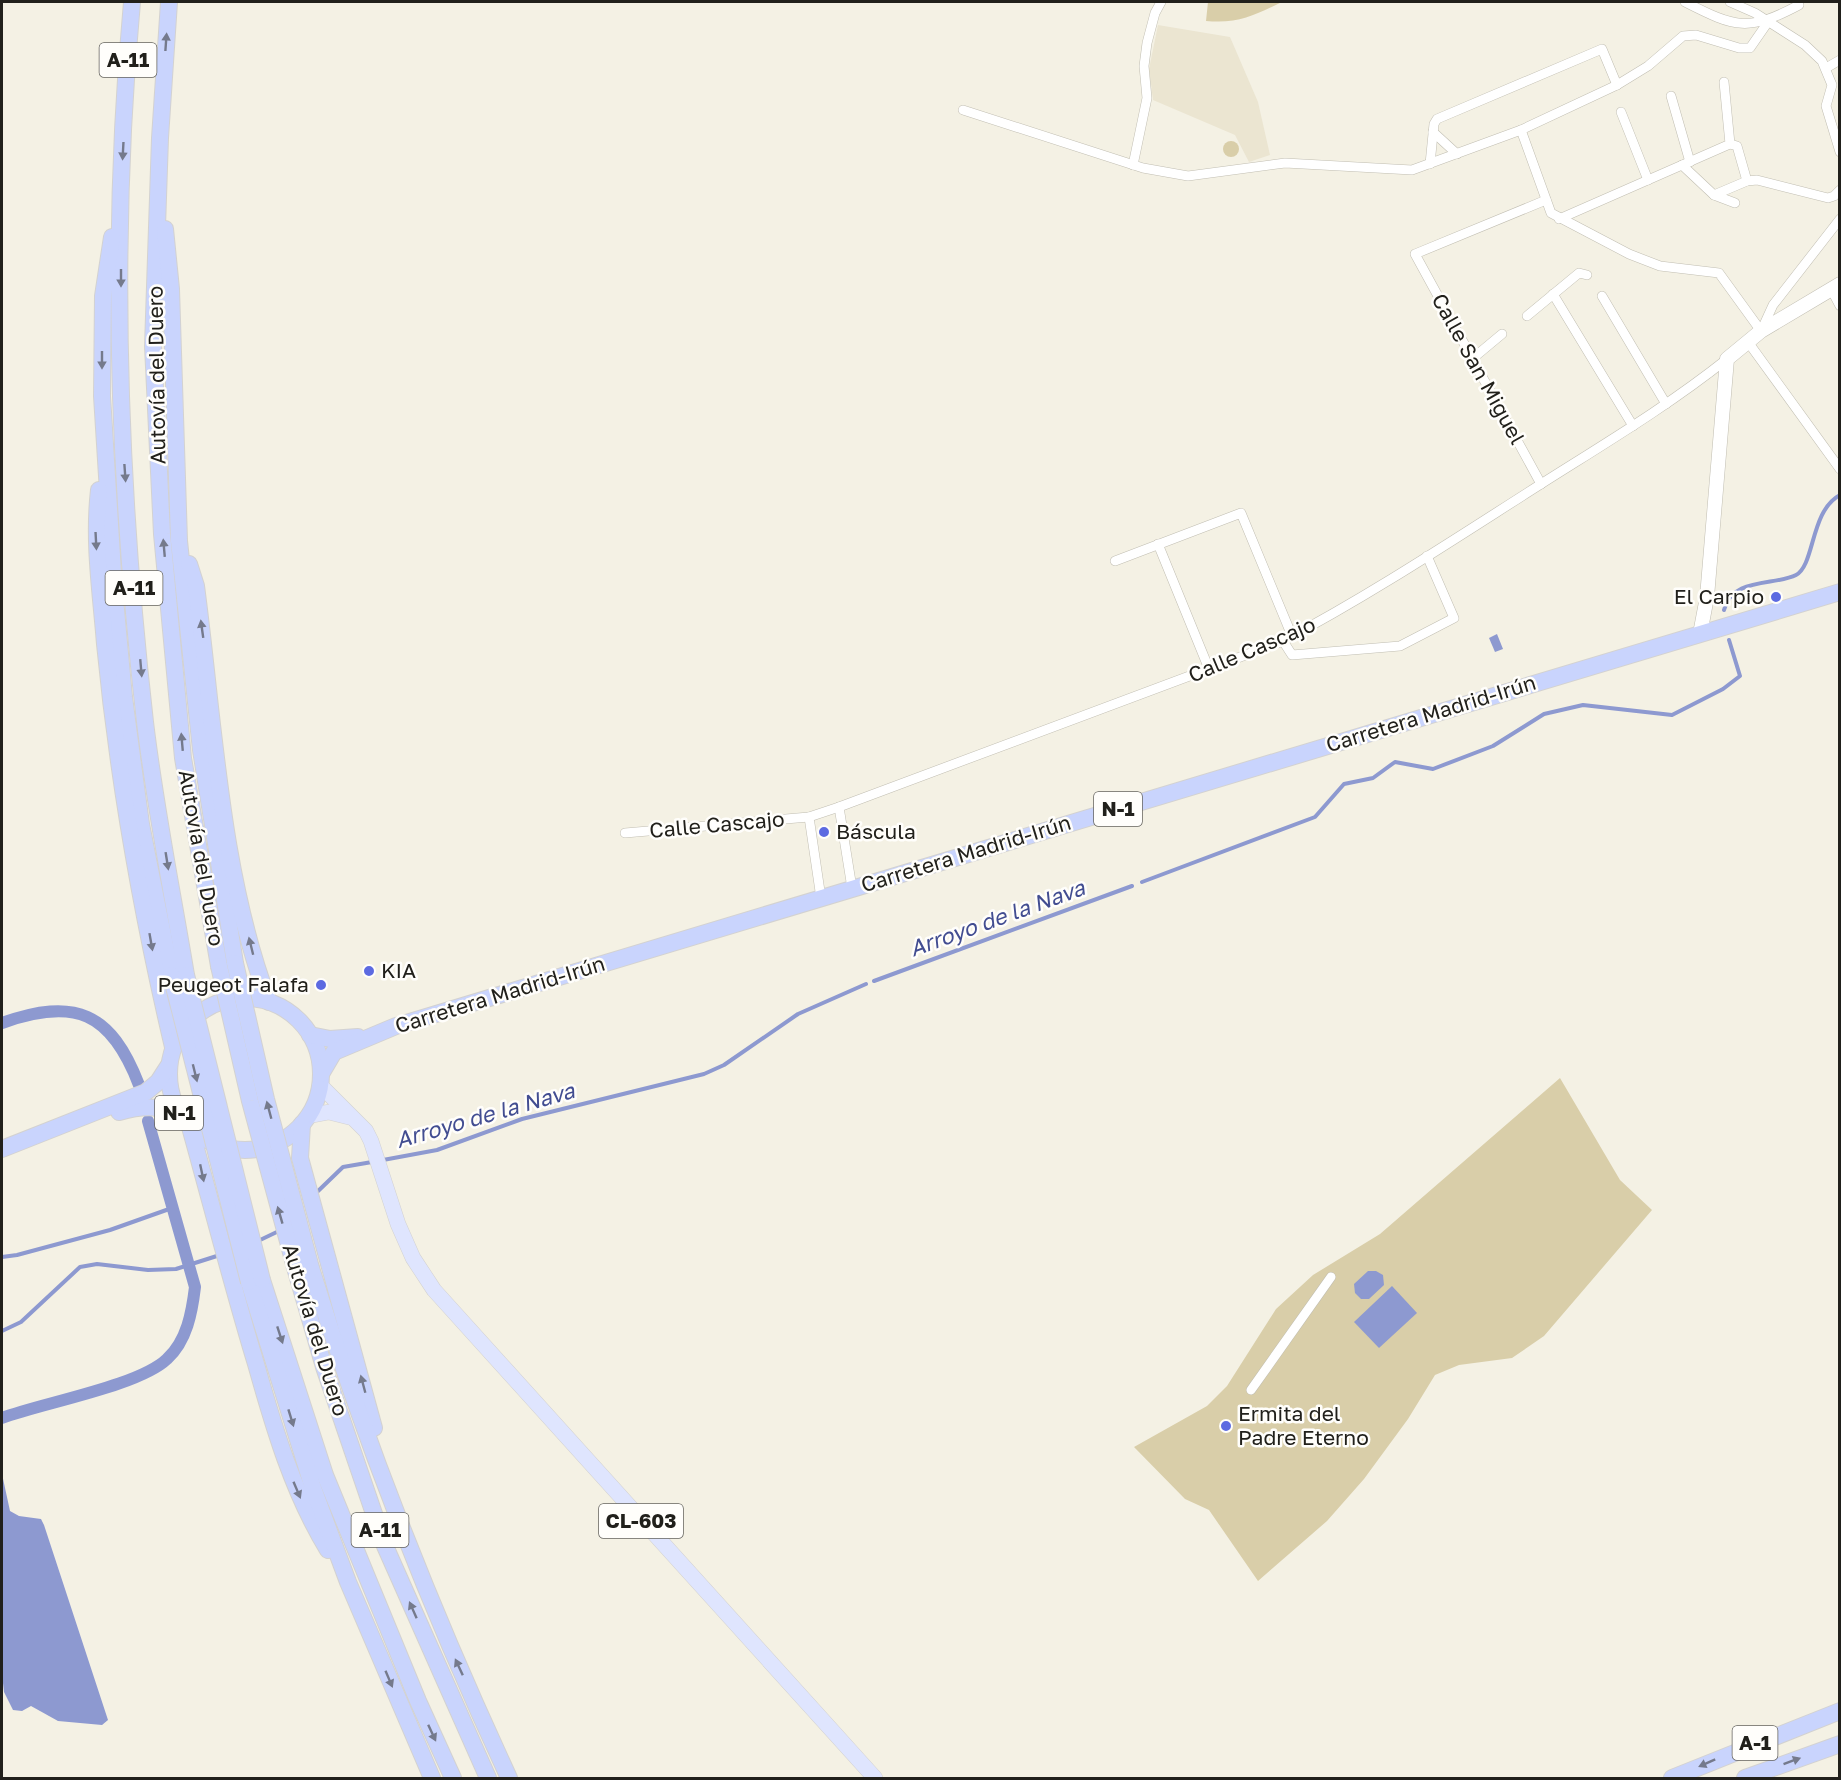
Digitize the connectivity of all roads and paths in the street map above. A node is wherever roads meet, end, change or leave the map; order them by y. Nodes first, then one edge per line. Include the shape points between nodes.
1 (132, 2) edge
2 (169, 2) edge
3 (1161, 2) edge
4 (1685, 2) edge
5 (1730, 2) edge
6 (1800, 5) dead end
7 (1768, 22) junction
8 (1839, 60) edge
9 (1826, 68) junction
10 (1724, 82) dead end
11 (1617, 85) junction
12 (1671, 96) dead end
13 (963, 110) dead end
14 (1621, 112) dead end
15 (1521, 130) junction
16 (1433, 132) junction
17 (1730, 144) junction
18 (1839, 152) edge
19 (1457, 154) junction
20 (1686, 163) junction
21 (1430, 164) junction
22 (1133, 165) junction
23 (1648, 180) junction
24 (1747, 181) junction
25 (121, 190) junction
26 (1839, 190) edge
27 (1714, 195) junction
28 (158, 196) junction
29 (1546, 200) junction
30 (1735, 203) dead end
31 (1559, 219) junction
32 (1839, 219) edge
33 (1587, 275) dead end
34 (1835, 286) edge
35 (1553, 294) junction
36 (1602, 296) dead end
37 (1839, 306) edge
38 (1527, 316) dead end
39 (1761, 331) junction
40 (1502, 334) dead end
41 (1748, 342) junction
42 (1472, 359) junction
43 (1726, 359) junction
44 (1666, 404) junction
45 (1633, 426) junction
46 (105, 463) junction
47 (1839, 469) edge
48 (1541, 484) junction
49 (179, 519) junction
50 (1158, 544) junction
51 (1428, 556) junction
52 (1115, 561) dead end
53 (1839, 592) edge
54 (1701, 634) junction
55 (1288, 639) junction
56 (1209, 669) junction
57 (839, 807) junction
58 (809, 817) junction
59 (625, 833) dead end
60 (852, 888) junction
61 (821, 898) junction
62 (227, 964) junction
63 (178, 975) junction
64 (269, 1002) junction
65 (310, 1035) junction
66 (368, 1036) junction
67 (173, 1047) junction
68 (169, 1064) junction
69 (320, 1079) junction
70 (352, 1118) junction
71 (185, 1120) junction
72 (305, 1120) junction
73 (69, 1124) junction
74 (2, 1149) edge
75 (303, 1270) junction
76 (1331, 1277) dead end
77 (255, 1281) junction
78 (1251, 1390) dead end
79 (422, 1580) junction
80 (348, 1582) junction
81 (476, 1708) junction
82 (1839, 1711) edge
83 (1839, 1744) edge
84 (432, 1779) edge
85 (453, 1779) edge
86 (488, 1779) edge
87 (508, 1779) edge
88 (518, 1779) edge
89 (875, 1779) edge
90 (1672, 1779) edge
91 (1745, 1779) edge

1 -> 25 highway, Autovía del Duero / A-11
28 -> 2 highway, Autovía del Duero / A-11
3 - 22 street via 1147,43 1147,98
4 - 7 street via 1748,26
5 - 7 street
6 - 7 street
7 - 9 street via 1805,45
7 - 11 street via 1750,48 1696,35 1683,36 1648,66
8 - 9 street
9 - 18 street via 1832,85 1827,106
10 - 17 street
11 - 15 street
11 - 16 street via 1602,49 1437,119
12 - 20 street
13 - 22 street
14 - 23 street
15 - 19 street
15 - 29 street
16 - 19 street
16 - 21 street
17 - 20 street
17 - 24 street via 1737,146
19 - 21 street
20 - 23 street
20 - 27 street
21 - 22 street via 1398,171 1285,163 1188,176
23 - 31 street
24 - 26 street via 1757,180 1828,198
24 - 27 street
25 -> 46 highway via 103,296
25 -> 63 highway, Autovía del Duero / A-11 via 122,378 130,549 146,723
27 - 30 street
28 - 49 highway via 165,221 171,289
62 -> 28 highway, Autovía del Duero / A-11 via 183,758 162,534 153,346
29 - 31 street via 1551,213
29 - 42 street, Calle San Miguel via 1415,254
31 - 39 street via 1660,266 1719,273
32 - 39 street via 1773,305
33 - 35 street via 1579,273
34 - 37 street
34 - 39 main road, Calle Cascajo
35 - 38 street
35 - 45 street
36 - 44 street
39 - 41 main road, Calle Cascajo
40 - 42 street
41 - 43 main road, Calle Cascajo
41 - 47 street
42 - 48 street, Calle San Miguel
43 - 44 street, Calle Cascajo
43 - 54 main road
44 - 45 street, Calle Cascajo
45 - 48 street, Calle Cascajo
46 - 63 highway via 124,697 141,824
46 -> 67 highway via 95,535 111,704 156,973
48 - 51 street, Calle Cascajo
49 - 62 highway
64 -> 49 highway via 251,949 234,871 195,586
50 - 52 street
50 - 55 street via 1241,513
50 - 56 street
51 - 55 street, Calle Cascajo
51 - 55 street via 1454,618 1400,646 1292,656
53 - 54 highway, Carretera Madrid-Irún / N-1
54 - 60 highway, Carretera Madrid-Irún / N-1
55 - 56 street, Calle Cascajo
56 - 57 street, Calle Cascajo
57 - 58 street, Calle Cascajo
57 - 60 street
58 - 59 street, Calle Cascajo
58 - 61 street, Calle Cascajo
60 - 61 highway, Carretera Madrid-Irún / N-1
61 - 66 highway, Carretera Madrid-Irún / N-1
75 -> 62 highway, Autovía del Duero / A-11, bridge via 250,1101
63 -> 77 highway, Autovía del Duero / A-11, bridge
64 - 65 highway, N-1 via 285,1010
64 - 67 highway, N-1 via 246,998 223,1001 202,1011 185,1027
65 - 66 highway, Carretera Madrid-Irún / N-1 via 330,1039
65 - 69 highway, N-1 via 318,1054
66 - 69 highway, Carretera Madrid-Irún / N-1 via 334,1052
67 - 68 highway, N-1
68 - 71 highway, N-1 via 169,1081
68 - 73 highway, N-1 via 146,1092
69 - 70 main road, CL-603
69 - 72 highway, N-1
70 - 72 main road via 329,1112
70 - 89 main road, CL-603 via 371,1141 398,1224 434,1290
71 - 72 highway, N-1 via 210,1142 259,1149 283,1140
71 - 73 highway, N-1 via 164,1108 149,1106
71 -> 80 highway via 294,1483 313,1525
79 -> 72 highway via 384,1463 305,1178 299,1140
73 - 74 highway, N-1
75 - 79 highway
86 -> 75 highway, Autovía del Duero / A-11 via 385,1546 324,1367
76 - 78 street
77 -> 80 highway via 313,1488
77 -> 85 highway, Autovía del Duero / A-11 via 325,1475
81 -> 79 highway
80 -> 84 highway
81 - 87 highway
81 - 88 highway
82 -> 90 highway, A-1
91 -> 83 highway, A-1

